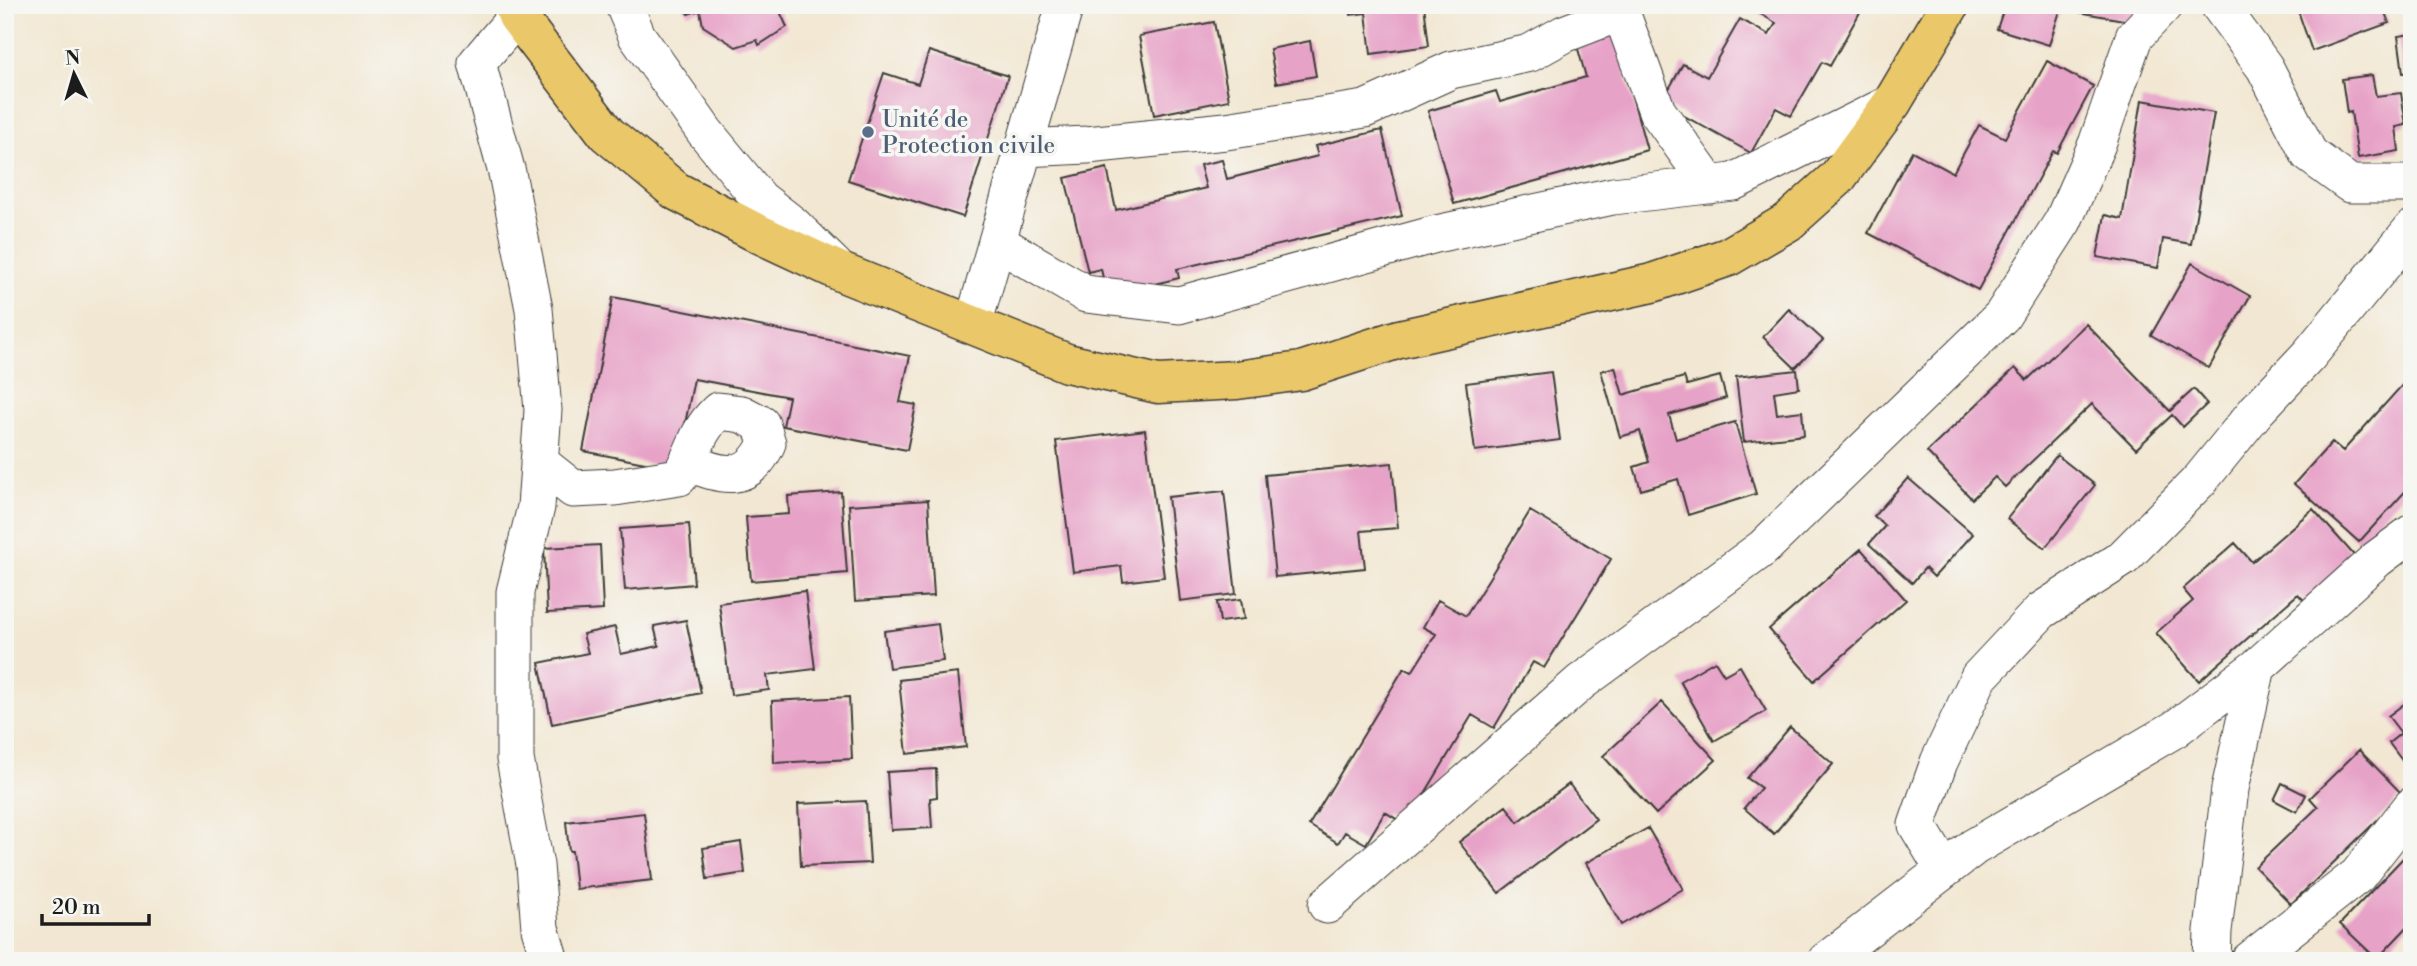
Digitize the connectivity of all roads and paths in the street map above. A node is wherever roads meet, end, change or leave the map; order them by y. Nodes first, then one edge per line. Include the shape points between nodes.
1 (624, 5) edge
2 (1065, 5) edge
3 (1950, 5) edge
4 (2164, 5) edge
5 (2220, 5) edge
6 (515, 11) edge
7 (1892, 103) junction
8 (1024, 148) junction
9 (2412, 184) edge
10 (1710, 186) junction
11 (2412, 229) edge
12 (997, 242) junction
13 (843, 273) junction
14 (973, 325) junction
15 (689, 462) dead end
16 (539, 463) junction
17 (2412, 533) edge
18 (2258, 667) junction
19 (2412, 806) edge
20 (1944, 870) junction
21 (1327, 905) dead end
22 (550, 961) edge
23 (1826, 961) edge
24 (2212, 961) edge
25 (2249, 961) edge

1 - 13 street via 637,36 705,132 760,199
2 - 8 street
3 - 7 main road
4 - 21 street via 2134,37 2097,144 2063,221 2002,316 1763,548 1581,682
5 - 9 street via 2265,68 2309,154 2350,184
6 - 13 main road via 607,134 676,191
6 - 16 street via 477,63 507,173 534,309 543,410
7 - 10 street via 1733,182
7 - 14 main road via 1838,178 1788,222 1728,257 1652,283 1399,339 1301,371 1237,380 1158,383 1067,363
8 - 10 street via 1226,131 1365,108 1451,70 1530,53 1620,12 1657,111
8 - 12 street
10 - 12 street via 1613,196 1436,234 1179,305 1086,294
11 - 20 street via 2200,480 2123,558 2040,611 1979,677 1939,762 1917,825
12 - 14 street
13 - 14 main road
15 - 16 street via 679,477 573,489
16 - 22 street via 536,507 515,592 515,759 540,928
17 - 18 street
18 - 20 street via 2175,729 1974,847
18 - 24 street via 2230,789
19 - 25 street via 2358,875
20 - 23 street

